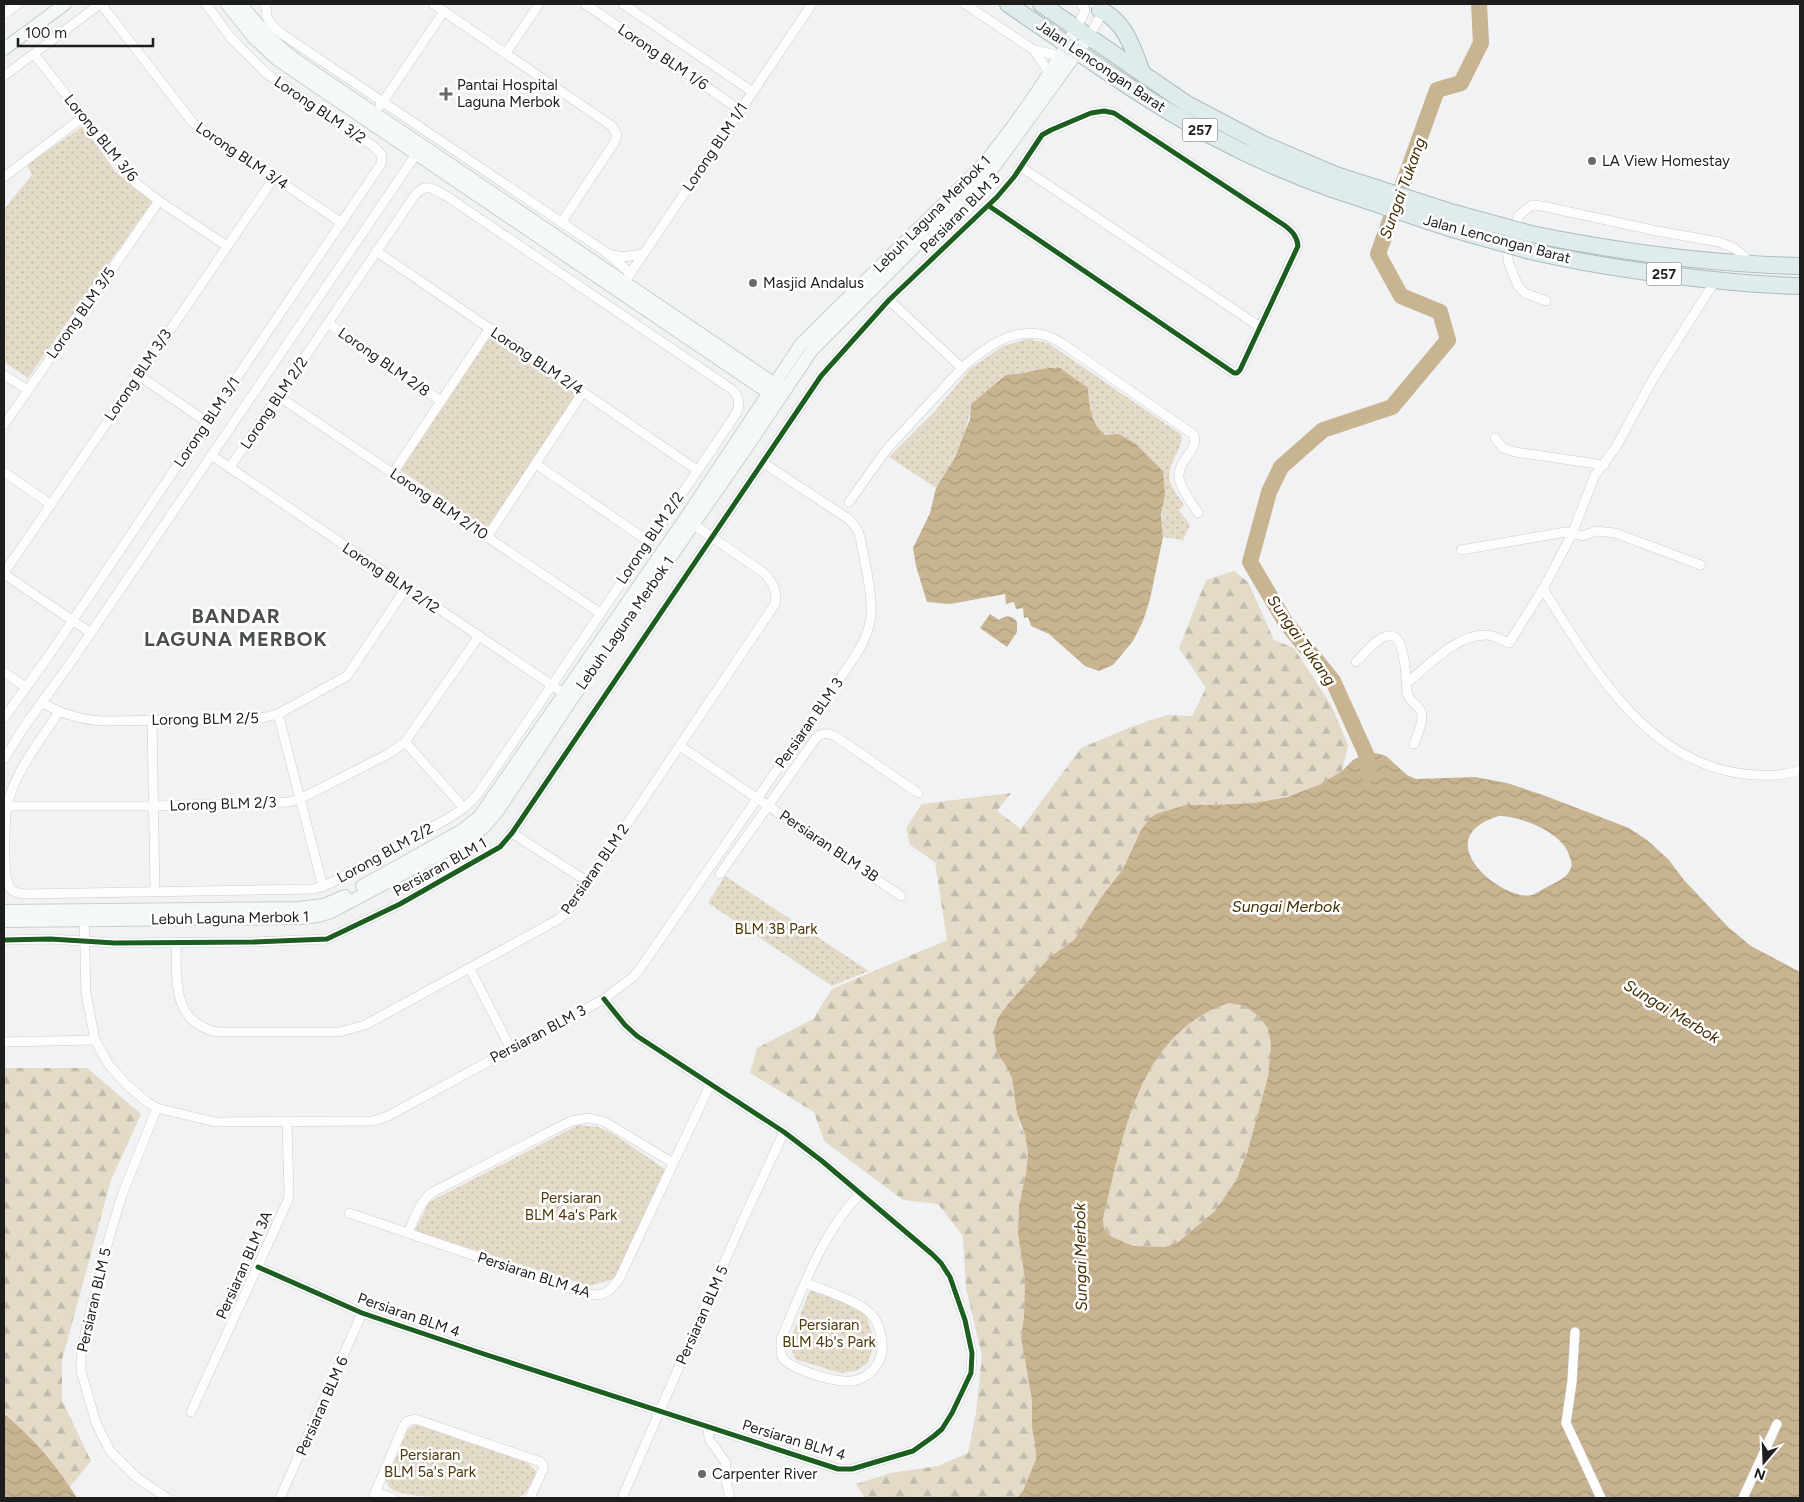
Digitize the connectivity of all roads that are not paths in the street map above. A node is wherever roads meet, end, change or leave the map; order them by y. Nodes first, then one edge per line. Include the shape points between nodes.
1 (18, 4) edge
2 (65, 4) edge
3 (100, 4) edge
4 (206, 4) edge
5 (227, 4) edge
6 (240, 4) edge
7 (434, 4) edge
8 (539, 4) edge
9 (585, 4) edge
10 (622, 4) edge
11 (812, 4) edge
12 (966, 4) edge
13 (1008, 4) edge
14 (1041, 4) edge
15 (1081, 4) edge
16 (266, 5) edge
17 (1098, 7) edge
18 (444, 11) junction
19 (4, 14) edge
20 (1083, 32) junction
21 (4, 49) edge
22 (1034, 50) junction
23 (1069, 51) junction
24 (506, 53) junction
25 (34, 54) junction
26 (1048, 73) junction
27 (1142, 74) junction
28 (4, 76) edge
29 (753, 92) junction
30 (383, 103) junction
31 (740, 110) junction
32 (83, 117) junction
33 (373, 118) junction
34 (419, 149) junction
35 (1021, 167) junction
36 (4, 177) edge
37 (274, 178) junction
38 (1334, 182) junction
39 (159, 201) junction
40 (989, 206) junction
41 (561, 223) junction
42 (342, 224) junction
43 (227, 246) junction
44 (376, 251) junction
45 (607, 254) junction
46 (643, 254) junction
47 (1750, 264) junction
48 (1800, 266) edge
49 (1715, 281) junction
50 (624, 282) junction
51 (1800, 286) edge
52 (889, 300) junction
53 (1546, 301) dead end
54 (328, 323) junction
55 (1260, 327) junction
56 (490, 328) junction
57 (962, 368) junction
58 (4, 375) edge
59 (138, 375) junction
60 (28, 390) junction
61 (583, 392) junction
62 (777, 392) junction
63 (278, 396) junction
64 (441, 401) junction
65 (207, 422) junction
66 (4, 425) edge
67 (1495, 438) dead end
68 (211, 455) junction
69 (762, 462) junction
70 (536, 464) junction
71 (1604, 465) junction
72 (230, 467) junction
73 (697, 470) junction
74 (4, 472) edge
75 (394, 473) junction
76 (849, 502) dead end
77 (50, 504) junction
78 (1198, 513) dead end
79 (689, 522) junction
80 (1572, 534) junction
81 (488, 537) junction
82 (712, 537) junction
83 (648, 541) junction
84 (1462, 550) dead end
85 (1701, 566) dead end
86 (4, 574) edge
87 (406, 588) junction
88 (1543, 590) junction
89 (600, 613) junction
90 (72, 620) junction
91 (91, 633) junction
92 (479, 636) junction
93 (1356, 662) dead end
94 (4, 672) edge
95 (1408, 682) junction
96 (551, 685) junction
97 (25, 687) junction
98 (568, 697) junction
99 (41, 702) junction
100 (60, 712) junction
101 (278, 714) junction
102 (4, 718) edge
103 (152, 720) junction
104 (405, 742) junction
105 (1414, 744) dead end
106 (680, 746) junction
107 (4, 759) edge
108 (1800, 770) edge
109 (918, 793) dead end
110 (757, 797) junction
111 (300, 799) junction
112 (769, 805) junction
113 (7, 806) junction
114 (154, 806) junction
115 (464, 808) junction
116 (512, 833) junction
117 (720, 874) dead end
118 (588, 882) junction
119 (322, 887) junction
120 (155, 891) junction
121 (901, 896) dead end
122 (4, 911) edge
123 (84, 915) junction
124 (4, 921) edge
125 (4, 940) edge
126 (83, 941) junction
127 (176, 943) junction
128 (470, 968) junction
129 (604, 999) junction
130 (95, 1040) junction
131 (4, 1042) edge
132 (511, 1048) junction
133 (711, 1083) junction
134 (157, 1108) junction
135 (287, 1123) junction
136 (784, 1132) junction
137 (673, 1162) junction
138 (860, 1194) junction
139 (348, 1213) dead end
140 (408, 1233) junction
141 (258, 1267) junction
142 (806, 1283) junction
143 (362, 1313) junction
144 (1575, 1332) dead end
145 (660, 1410) junction
146 (191, 1412) dead end
147 (1777, 1424) dead end
148 (708, 1426) junction
149 (374, 1495) edge
150 (167, 1498) edge
151 (280, 1498) edge
152 (393, 1498) edge
153 (530, 1498) edge
154 (622, 1498) edge
155 (730, 1498) edge
156 (1601, 1498) edge
157 (1743, 1498) edge

1 - 19 street
2 - 21 street
3 - 25 street
3 - 37 street, Lorong BLM 3/4 via 193,123
4 - 42 street, Lorong BLM 3/2 via 231,38 266,73 380,152 382,160 378,170
5 - 33 street via 271,54
6 - 33 street via 282,50
7 - 18 street
8 - 24 street
9 - 31 street, Lorong BLM 1/6
10 - 29 street, Lorong BLM 1/6
11 - 29 street, Lorong BLM 1/1
12 - 22 street
13 - 23 highway, Jalan Lencongan Barat / 257
14 - 20 highway, Jalan Lencongan Barat / 257
15 - 20 street via 1085,10
16 - 30 street via 268,18 282,34
17 - 20 street via 1100,18
17 - 27 highway via 1117,20
18 - 24 street
18 - 30 street
20 - 23 street, Lebuh Laguna Merbok 1
20 - 27 highway, Jalan Lencongan Barat / 257
22 - 23 street
22 - 26 street
23 - 26 street, Lebuh Laguna Merbok 1
23 - 38 highway, Jalan Lencongan Barat / 257 via 1210,135 1273,166
23 - 62 street, Lebuh Laguna Merbok 1 via 994,167 816,344
24 - 41 street via 612,126 617,135
25 - 28 street
25 - 32 street, Lorong BLM 3/6
26 - 62 street, Lebuh Laguna Merbok 1 via 979,169 796,350
27 - 38 highway, Jalan Lencongan Barat / 257 via 1187,104
29 - 31 street, Lorong BLM 1/1
30 - 33 street
30 - 41 street
31 - 46 street, Lorong BLM 1/1
32 - 36 street
32 - 39 street, Lorong BLM 3/6 via 136,183
33 - 34 street
34 - 50 street
34 - 68 street
35 - 40 street, Persiaran BLM 3
35 - 55 street
35 - 55 street, Persiaran BLM 3 via 1046,132 1091,113 1109,111 1268,214 1291,230 1298,246
37 - 42 street, Lorong BLM 3/4
37 - 43 street, Lorong BLM 3/3
38 - 47 highway, Jalan Lencongan Barat / 257, bridge via 1531,234 1625,251
38 - 49 highway, Jalan Lencongan Barat / 257, bridge via 1449,228 1530,251
39 - 43 street, Lorong BLM 3/6
39 - 60 street, Lorong BLM 3/5
40 - 52 street, Persiaran BLM 3
40 - 55 street, Persiaran BLM 3 via 1234,373 1240,370
41 - 45 street
42 - 65 street, Lorong BLM 3/1
43 - 59 street, Lorong BLM 3/3
44 - 54 street, Lorong BLM 2/2
44 - 56 street, Lorong BLM 2/4
44 - 73 street, Lorong BLM 2/2 via 420,190 437,191 730,388 739,400 738,409
45 - 46 street via 623,258
45 - 50 street
46 - 50 street, Lorong BLM 1/1
47 - 48 highway, Jalan Lencongan Barat / 257
47 - 53 street via 1734,248 1719,242 1532,205 1519,215 1507,251 1518,286 1525,293
49 - 51 highway, Jalan Lencongan Barat / 257
49 - 71 street
50 - 62 street
52 - 57 street
52 - 69 street, Persiaran BLM 3 via 821,376
54 - 63 street, Lorong BLM 2/2
54 - 64 street, Lorong BLM 2/8
56 - 61 street, Lorong BLM 2/4
56 - 64 street
57 - 76 street via 887,449
57 - 78 street via 990,346 1018,334 1046,335 1060,342 1194,435 1196,440 1179,470 1179,478
58 - 60 street
59 - 65 street
59 - 77 street, Lorong BLM 3/3
60 - 66 street, Lorong BLM 3/5
61 - 70 street
61 - 73 street, Lorong BLM 2/4
62 - 79 street, Lebuh Laguna Merbok 1
63 - 72 street, Lorong BLM 2/2
63 - 75 street, Lorong BLM 2/10
64 - 75 street
65 - 90 street, Lorong BLM 3/1
67 - 71 street via 1504,448 1515,452
68 - 72 street, Lorong BLM 2/12
68 - 91 street
69 - 82 street, Persiaran BLM 3
69 - 110 street, Persiaran BLM 3 via 850,520 857,529 871,613 866,634 856,654
70 - 81 street
70 - 83 street
71 - 80 street via 1595,475
72 - 87 street, Lorong BLM 2/12
73 - 83 street, Lorong BLM 2/2
74 - 77 street
75 - 81 street, Lorong BLM 2/10
77 - 86 street, Lorong BLM 3/3
79 - 82 street, Persiaran BLM 2
79 - 98 street, Lebuh Laguna Merbok 1
80 - 84 street via 1560,533
80 - 85 street via 1614,533
80 - 88 street
81 - 89 street, Lorong BLM 2/10
82 - 106 street, Persiaran BLM 2 via 764,573 772,583 776,599
82 - 116 street, Persiaran BLM 1
83 - 89 street, Lorong BLM 2/2
86 - 90 street
87 - 92 street, Lorong BLM 2/12
87 - 101 street, Lorong BLM 2/5 via 347,676
88 - 95 street via 1509,643 1488,635 1466,639
88 - 108 street via 1593,667 1639,721 1661,739 1704,763 1732,772 1770,775
89 - 96 street, Lorong BLM 2/2
90 - 91 street
90 - 97 street, Lorong BLM 3/1
91 - 99 street
92 - 96 street, Lorong BLM 2/12
92 - 104 street, Lorong BLM 2/3
93 - 95 street via 1377,641 1386,636 1395,637 1400,642
94 - 97 street
95 - 105 street via 1408,697 1422,713
96 - 98 street, Lorong BLM 2/12
96 - 115 street, Lorong BLM 2/2 via 478,794
97 - 102 street, Lorong BLM 3/1
98 - 123 street, Lebuh Laguna Merbok 1 via 474,823 336,900 305,907
99 - 100 street, Lorong BLM 2/5
99 - 107 street
100 - 103 street, Lorong BLM 2/5 via 94,721
100 - 113 street via 20,773
101 - 103 street, Lorong BLM 2/5 via 249,719
101 - 111 street
103 - 114 street
104 - 111 street, Lorong BLM 2/3 via 390,753
104 - 115 street
106 - 110 street, Persiaran BLM 3B
106 - 118 street, Persiaran BLM 2
109 - 112 street via 838,738 822,733
110 - 112 street, Persiaran BLM 3B
110 - 129 street, Persiaran BLM 3 via 634,976
111 - 114 street, Lorong BLM 2/3 via 265,804
111 - 119 street
112 - 117 street
112 - 121 street, Persiaran BLM 3B
113 - 114 street, Lorong BLM 2/3
113 - 120 street, Lorong BLM 2/2 via 6,873 8,886 14,892
114 - 120 street
115 - 119 street, Lorong BLM 2/2
116 - 118 street
116 - 127 street, Persiaran BLM 1 via 500,847 486,856 400,904 327,939
118 - 128 street, Persiaran BLM 2 via 559,919
119 - 120 street, Lorong BLM 2/2 via 304,891
122 - 123 street, Lebuh Laguna Merbok 1
123 - 124 street, Lebuh Laguna Merbok 1
123 - 126 street, Persiaran BLM 3
125 - 126 street, Persiaran BLM 1
126 - 127 street, Persiaran BLM 1
126 - 130 street, Persiaran BLM 3 via 88,1004
127 - 128 street, Persiaran BLM 2 via 178,994 182,1008 198,1024 217,1032 347,1031 365,1025
128 - 132 street
129 - 132 street, Persiaran BLM 3
129 - 133 street, Persiaran BLM 4 via 630,1030
130 - 131 street
130 - 134 street, Persiaran BLM 3 via 115,1072
132 - 135 street, Persiaran BLM 3 via 382,1118 365,1122
133 - 136 street, Persiaran BLM 4
133 - 137 street, Persiaran BLM 4A
134 - 135 street, Persiaran BLM 3 via 215,1122
134 - 150 street, Persiaran BLM 5 via 122,1195 109,1238 86,1329 81,1371 96,1423 110,1451 136,1477
135 - 141 street, Persiaran BLM 3A via 288,1200
136 - 138 street, Persiaran BLM 4
136 - 145 street, Persiaran BLM 5
137 - 140 street via 605,1122 589,1118 571,1121 433,1192 420,1206
137 - 140 street, Persiaran BLM 4A via 618,1279 601,1295 588,1294
138 - 142 street via 829,1232
138 - 148 street, Persiaran BLM 4 via 941,1263 950,1277 965,1320 972,1353 971,1372 942,1429 913,1451 846,1470
139 - 140 street, Persiaran BLM 4A
141 - 143 street, Persiaran BLM 4
141 - 146 street, Persiaran BLM 3A
142 - 142 street via 850,1301 875,1319 882,1353 876,1367 864,1377 851,1381 831,1379 797,1368 784,1360 782,1339
143 - 145 street, Persiaran BLM 4
143 - 151 street, Persiaran BLM 6
144 - 156 street via 1566,1423
145 - 148 street, Persiaran BLM 4
145 - 154 street, Persiaran BLM 5
147 - 157 street
148 - 155 street via 709,1439 726,1463 725,1477
149 - 152 street
149 - 153 street via 403,1427 407,1421 415,1419 541,1462 543,1469

